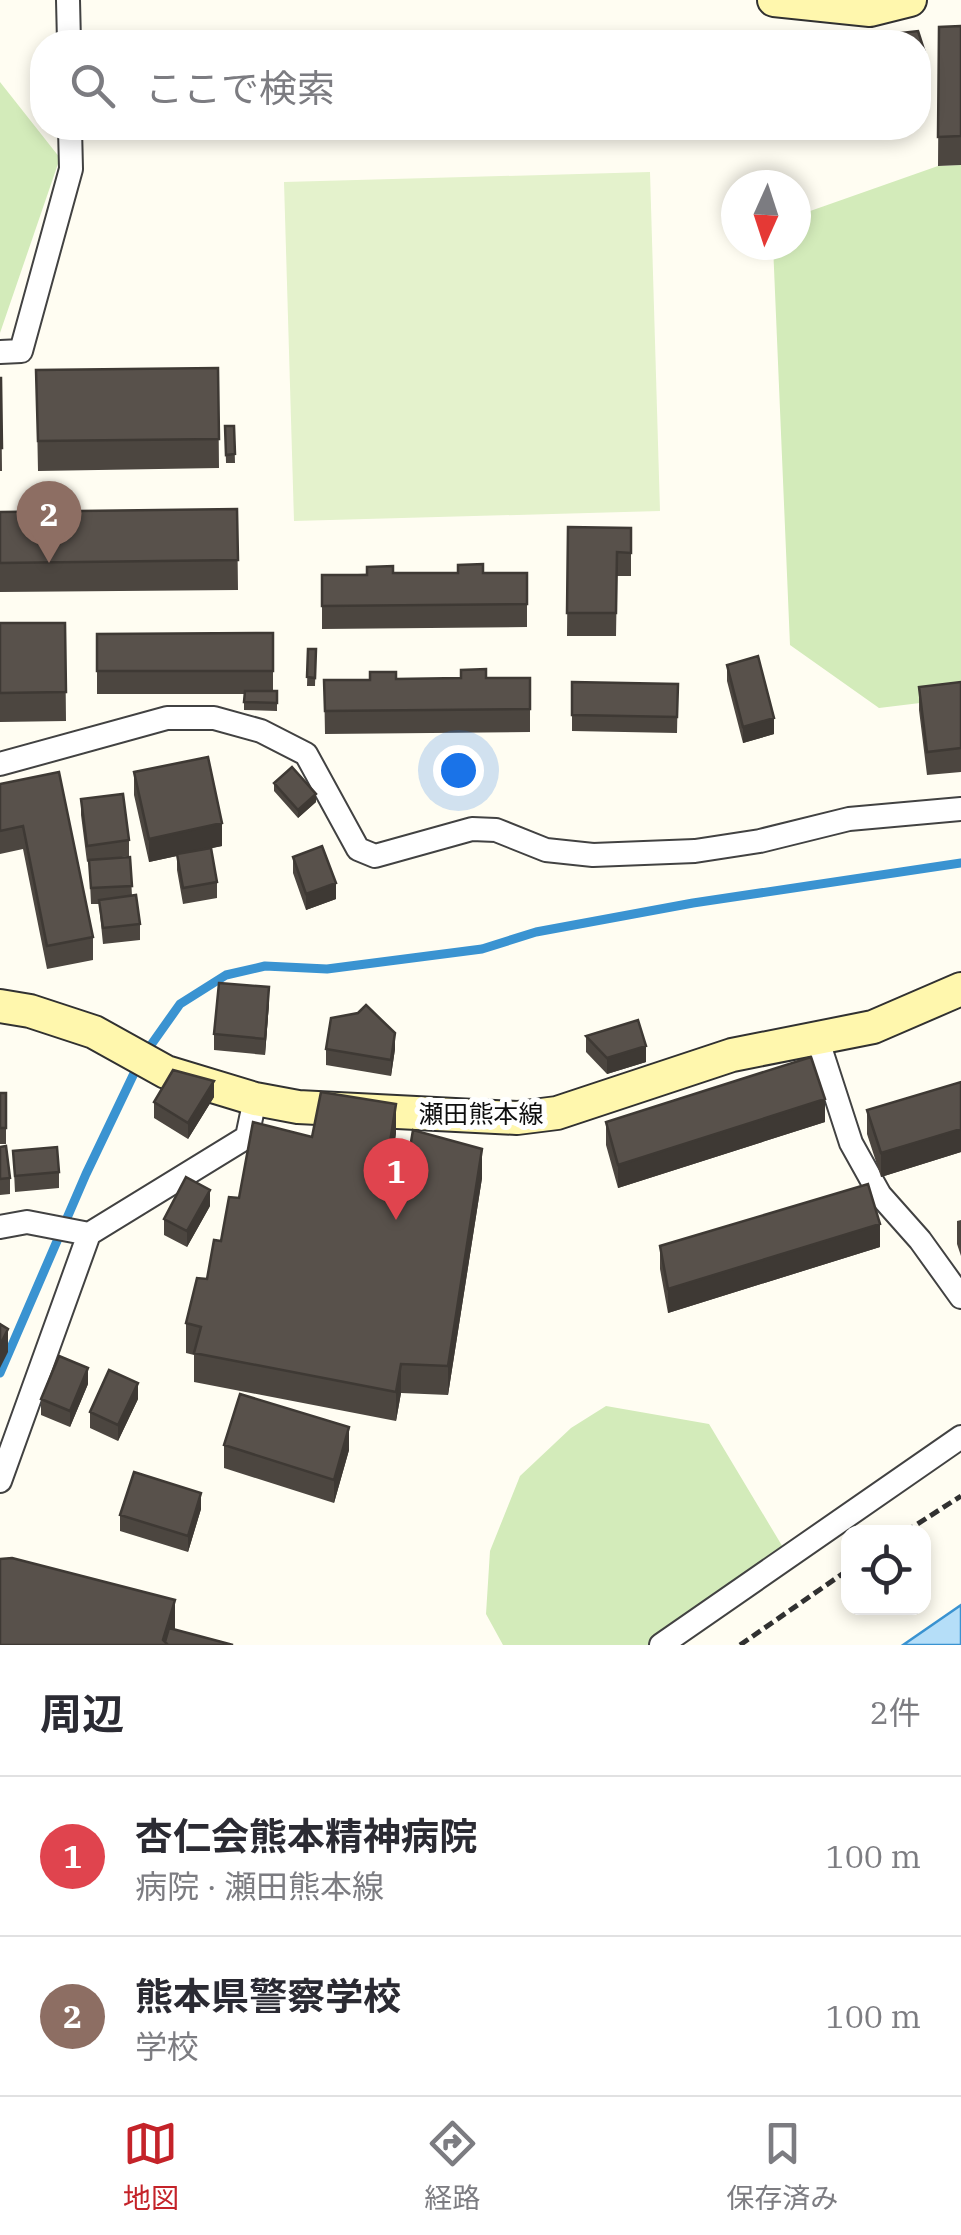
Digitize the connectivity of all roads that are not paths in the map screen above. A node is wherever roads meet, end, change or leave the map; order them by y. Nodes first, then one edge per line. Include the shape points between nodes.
1 (68, 0) edge
2 (774, 0) edge
3 (910, 0) edge
4 (819, 3) edge
5 (69, 30) edge
6 (70, 140) edge
7 (0, 352) edge
8 (0, 764) edge
9 (961, 810) edge
10 (956, 996) edge
11 (0, 1006) edge
12 (818, 1038) junction
13 (256, 1098) junction
14 (0, 1227) edge
15 (89, 1234) junction
16 (961, 1297) edge
17 (961, 1437) edge
18 (0, 1481) edge
19 (661, 1645) edge

1 - 5 street
2 - 4 main road
3 - 4 main road via 870,10
6 - 7 street via 71,169 21,352
8 - 9 street via 167,718 214,718 306,754 358,849 375,856 472,828 546,850 593,855 696,851 849,819
10 - 12 main road, 瀬田熊本線 via 873,1027
11 - 13 main road, 瀬田熊本線 via 94,1032 166,1072
12 - 13 main road, 瀬田熊本線 via 732,1055 558,1113 517,1118 298,1107
12 - 16 street via 851,1143 880,1196
13 - 15 street via 247,1138
14 - 15 street via 27,1222
15 - 18 street
17 - 19 street

